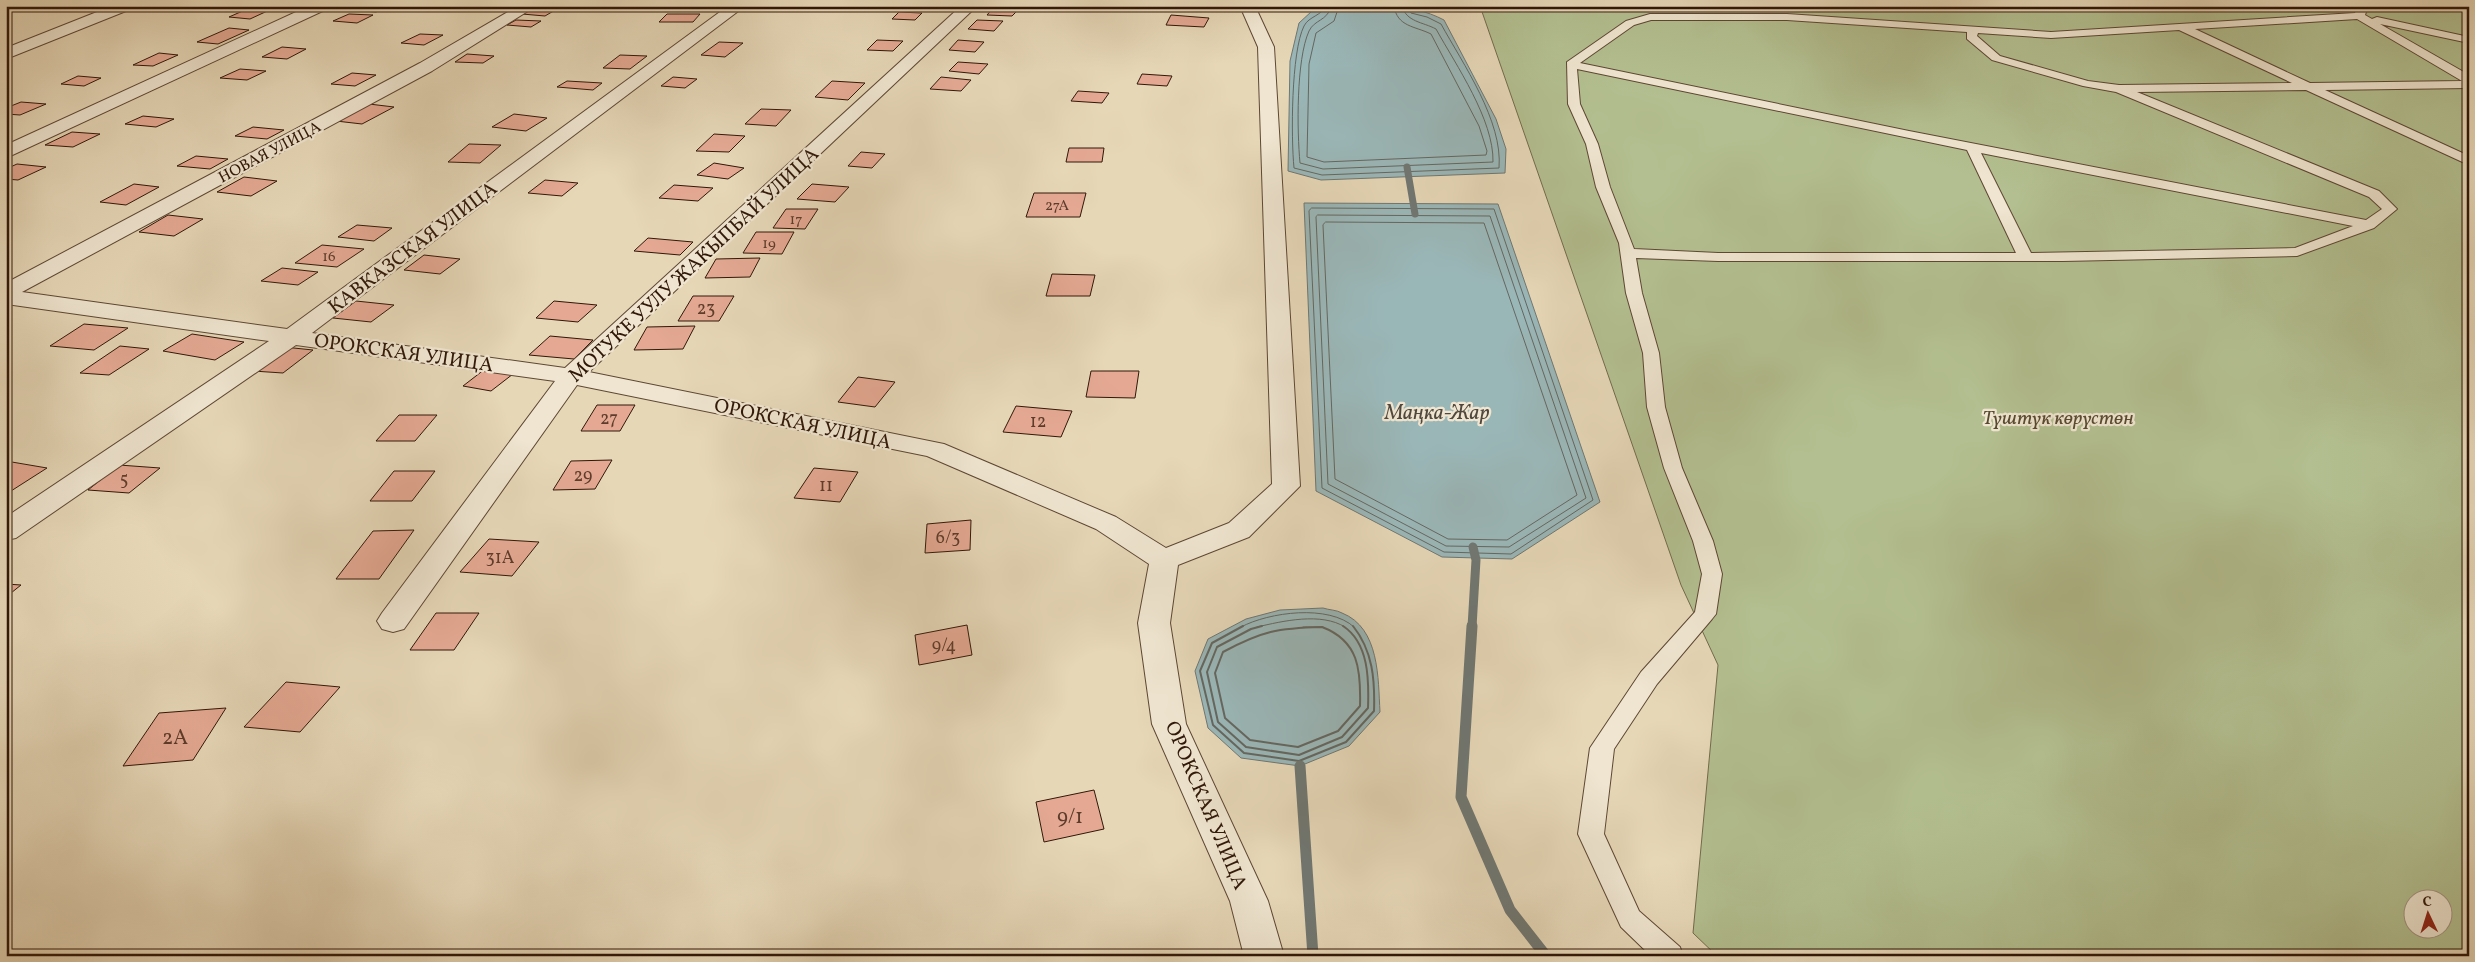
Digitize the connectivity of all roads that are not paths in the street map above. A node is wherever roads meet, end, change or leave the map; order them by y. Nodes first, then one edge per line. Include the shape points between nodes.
1 (126, 6) edge
2 (322, 6) edge
3 (529, 6) edge
4 (738, 6) edge
5 (970, 6) edge
6 (1247, 6) edge
7 (2361, 11) edge
8 (2182, 28) junction
9 (1973, 31) junction
10 (2469, 40) edge
11 (6, 54) edge
12 (1571, 64) junction
13 (2469, 82) edge
14 (2308, 86) junction
15 (2119, 89) junction
16 (1972, 148) junction
17 (6, 152) edge
18 (2469, 161) edge
19 (2369, 225) junction
20 (1628, 253) junction
21 (2025, 256) junction
22 (6, 292) edge
23 (6, 297) edge
24 (291, 336) junction
25 (571, 376) junction
26 (6, 531) edge
27 (1164, 560) junction
28 (393, 621) dead end
29 (1264, 956) edge
30 (1670, 956) edge

1 - 11 street
2 - 17 street
3 - 22 street, НОВАЯ УЛИЦА via 426,67
4 - 24 street, КАВКАЗСКАЯ УЛИЦА
5 - 25 street, МОТУКЕ УУЛУ ЖАКЫПБАЙ УЛИЦА
6 - 27 street via 1266,47 1286,486 1239,530
7 - 8 lane
7 - 10 lane
7 - 13 lane
8 - 9 lane via 2051,35
8 - 14 lane
9 - 12 lane via 1787,17 1650,17 1630,23
9 - 15 lane via 1971,37 1996,58 2087,84
12 - 16 lane
12 - 20 lane via 1574,104 1592,144 1603,187
13 - 14 lane
14 - 15 lane
14 - 18 lane
15 - 19 lane via 2374,194 2390,209
16 - 19 lane
16 - 21 lane
19 - 21 lane via 2298,252
20 - 21 lane
20 - 30 lane via 1634,293 1652,353 1656,407 1673,468 1703,541 1712,574 1705,614 1649,678 1602,748 1591,834 1630,919
23 - 24 street, ОРОКСКАЯ УЛИЦА
24 - 25 street, ОРОКСКАЯ УЛИЦА
24 - 26 street, КАВКАЗСКАЯ УЛИЦА
25 - 27 street, ОРОКСКАЯ УЛИЦА via 935,450 1106,523
25 - 28 street, МОТУКЕ УУЛУ ЖАКЫПБАЙ УЛИЦА
27 - 29 street, ОРОКСКАЯ УЛИЦА via 1154,623 1169,724 1249,901

